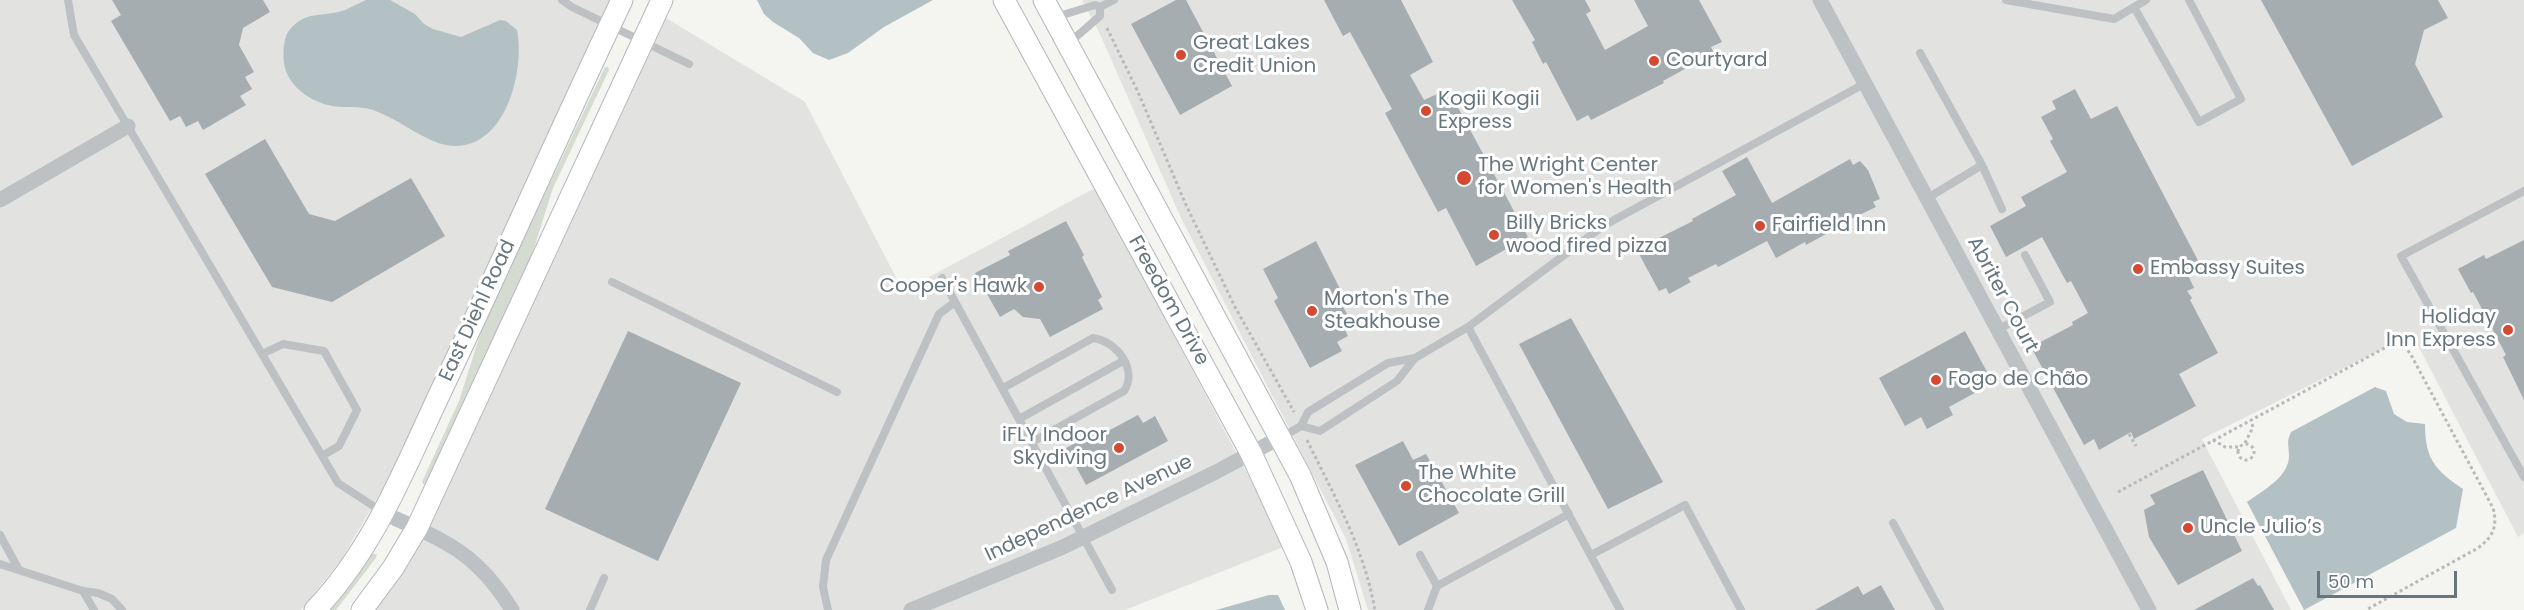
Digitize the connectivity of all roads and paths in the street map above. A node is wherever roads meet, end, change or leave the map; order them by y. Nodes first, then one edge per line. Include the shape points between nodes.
1 (68, 0) edge
2 (562, 0) edge
3 (622, 0) edge
4 (662, 0) edge
5 (1004, 0) edge
6 (1114, 0) edge
7 (1820, 0) edge
8 (2006, 0) edge
9 (2146, 0) edge
10 (2189, 0) edge
11 (1100, 7) junction
12 (2134, 7) junction
13 (1049, 9) edge
14 (1104, 23) dead end
15 (610, 26) junction
16 (642, 42) junction
17 (1068, 44) junction
18 (1920, 53) dead end
19 (688, 64) dead end
20 (1864, 84) junction
21 (128, 126) junction
22 (1982, 165) junction
23 (2524, 191) edge
24 (1926, 199) junction
25 (0, 200) edge
26 (2002, 209) dead end
27 (2025, 255) dead end
28 (942, 278) dead end
29 (612, 282) dead end
30 (955, 302) junction
31 (1468, 327) junction
32 (1997, 330) junction
33 (262, 354) junction
34 (1415, 358) junction
35 (1123, 361) junction
36 (1003, 388) junction
37 (837, 392) dead end
38 (1290, 404) dead end
39 (1019, 419) junction
40 (2251, 420) junction
41 (1301, 426) junction
42 (2129, 434) dead end
43 (1281, 437) junction
44 (2213, 440) junction
45 (1032, 442) junction
46 (2245, 443) junction
47 (2136, 446) dead end
48 (2238, 447) junction
49 (1251, 453) junction
50 (1314, 454) dead end
51 (322, 456) junction
52 (2524, 477) edge
53 (2118, 492) dead end
54 (383, 513) junction
55 (1569, 514) junction
56 (1893, 524) dead end
57 (417, 528) junction
58 (0, 535) edge
59 (1084, 537) junction
60 (1420, 555) dead end
61 (1591, 555) junction
62 (0, 564) edge
63 (19, 570) junction
64 (604, 578) dead end
65 (1437, 586) junction
66 (1112, 590) dead end
67 (83, 591) junction
68 (94, 610) edge
69 (122, 610) edge
70 (315, 610) edge
71 (362, 610) edge
72 (512, 610) edge
73 (590, 610) edge
74 (828, 610) edge
75 (910, 610) edge
76 (1317, 610) edge
77 (1350, 610) edge
78 (1375, 610) edge
79 (1428, 610) edge
80 (1620, 610) edge
81 (1741, 610) edge
82 (1940, 610) edge
83 (2149, 610) edge
84 (2366, 610) edge

1 - 21 lane via 74,35
2 - 15 lane
3 - 15 street, East Diehl Road
4 - 16 street, East Diehl Road
5 - 49 street, Freedom Drive
6 - 11 lane
7 - 20 street, Abriter Court
8 - 12 lane via 2114,19
9 - 12 lane
10 - 12 lane via 2241,99 2199,122
11 - 13 lane
11 - 17 lane via 1100,15
13 - 17 street, Freedom Drive
14 - 38 path via 1138,92 1185,205 1235,307
15 - 16 lane
15 - 54 street, East Diehl Road
16 - 19 lane
16 - 57 street, East Diehl Road
17 - 43 street, Freedom Drive
18 - 22 lane
20 - 24 street, Abriter Court
20 - 31 lane via 1603,226
21 - 25 street
21 - 33 lane
22 - 24 lane
22 - 26 lane
23 - 52 lane via 2400,256
24 - 32 street, Abriter Court
27 - 32 lane via 2050,302
28 - 30 lane
29 - 37 lane
30 - 36 lane
30 - 74 lane via 939,314 826,560 823,587
31 - 34 lane
31 - 55 lane
32 - 83 street, Abriter Court
33 - 51 lane
33 - 51 lane via 283,344 324,351 357,410 339,446
34 - 41 lane via 1388,363 1308,412
34 - 41 lane via 1397,381 1320,431
35 - 36 lane via 1114,345 1094,338
35 - 39 lane
35 - 45 lane via 1130,382 1124,391
36 - 39 lane
39 - 45 lane
40 - 44 path
40 - 46 path via 2253,427
40 - 84 path via 2392,344 2402,344 2410,353 2493,508 2494,531 2478,548
41 - 43 lane
42 - 47 path
43 - 49 street, Independence Avenue
43 - 77 street, Freedom Drive via 1323,524
44 - 48 path via 2225,447
44 - 53 path
45 - 59 lane
46 - 48 path
46 - 48 path via 2254,449 2250,459 2240,458
49 - 59 street, Independence Avenue
49 - 76 street, Freedom Drive via 1301,562
50 - 78 path via 1356,539
51 - 54 lane via 338,483
54 - 57 street
54 - 70 street, East Diehl Road via 336,586
55 - 61 lane
55 - 65 lane
56 - 82 lane
57 - 71 street, East Diehl Road
57 - 72 street via 473,560
58 - 63 lane
59 - 66 lane
59 - 75 street, Independence Avenue
60 - 65 lane
61 - 80 lane
61 - 81 lane via 1684,505
62 - 63 lane
63 - 67 lane
64 - 73 lane
65 - 79 lane
67 - 68 lane
67 - 69 lane via 112,599

